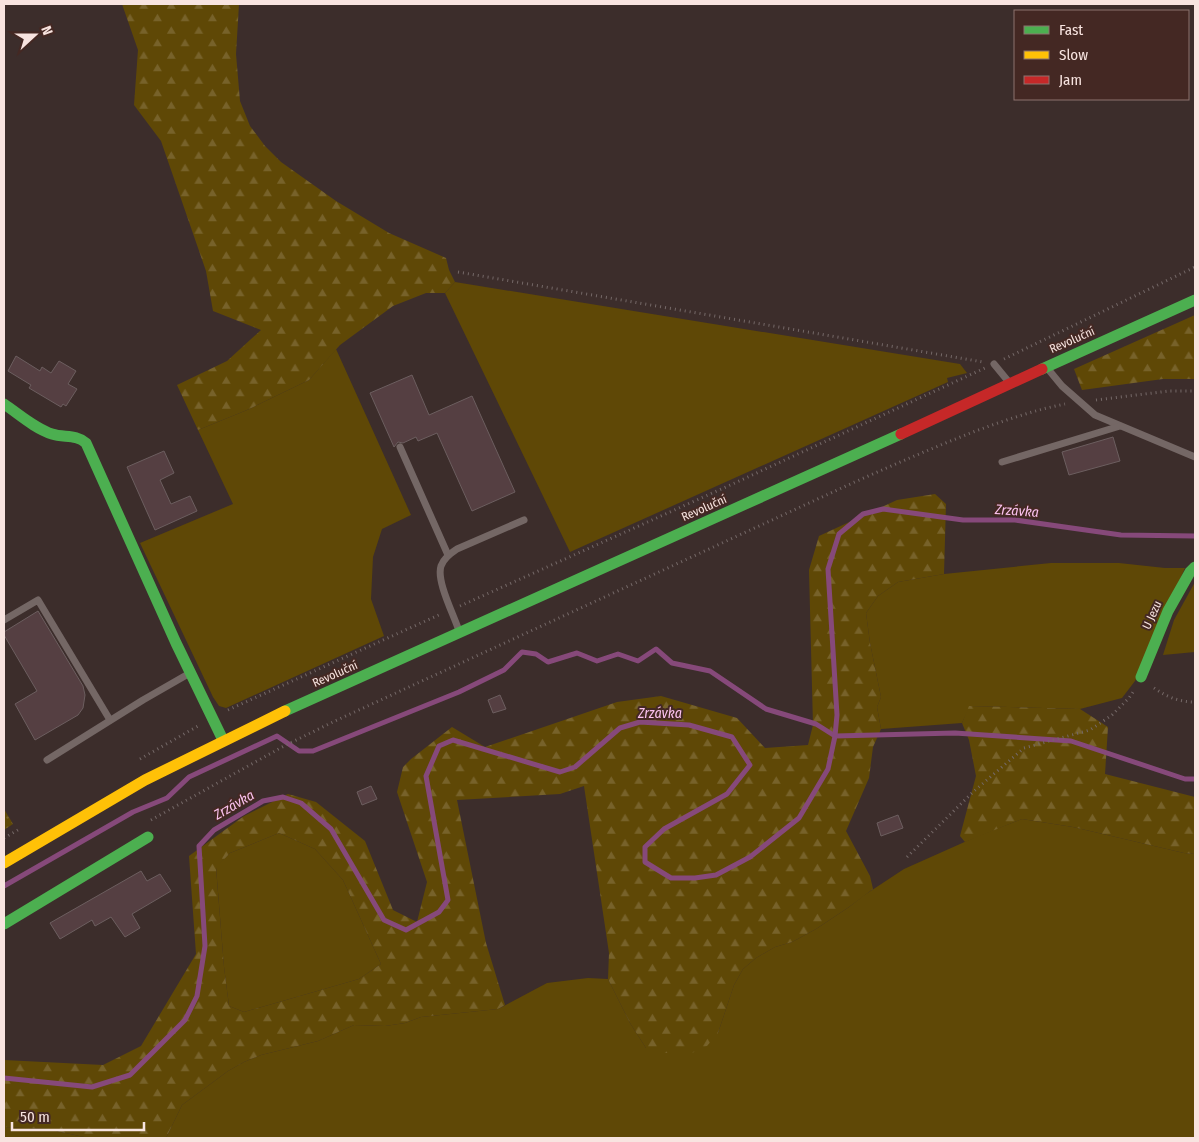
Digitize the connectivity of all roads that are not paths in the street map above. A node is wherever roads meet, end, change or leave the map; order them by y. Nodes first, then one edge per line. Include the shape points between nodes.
1 (1195, 300) edge
2 (994, 364) road end
3 (1046, 367) junction
4 (1005, 386) junction
5 (4, 404) edge
6 (1120, 426) junction
7 (400, 446) dead end
8 (1195, 456) edge
9 (1002, 462) dead end
10 (524, 520) dead end
11 (448, 555) junction
12 (1195, 567) edge
13 (4, 620) edge
14 (460, 633) junction
15 (191, 673) junction
16 (1141, 677) road end
17 (110, 720) junction
18 (223, 740) junction
19 (47, 760) dead end
20 (148, 837) dead end
21 (4, 863) edge
22 (4, 924) edge

1 - 3 main road, Revoluční
2 - 4 lane
3 - 4 main road, Revoluční
3 - 6 lane via 1095,415
4 - 14 main road, Revoluční
5 - 15 main road via 51,434 74,436 86,443
6 - 8 lane
6 - 9 lane
7 - 11 lane
10 - 11 lane
11 - 14 lane via 440,568 440,576
12 - 16 main road, U Jezu via 1168,611
13 - 17 lane via 38,600
14 - 18 main road, Revoluční
15 - 17 lane
15 - 18 main road
17 - 19 lane
18 - 21 main road, Revoluční via 145,780
20 - 22 main road

